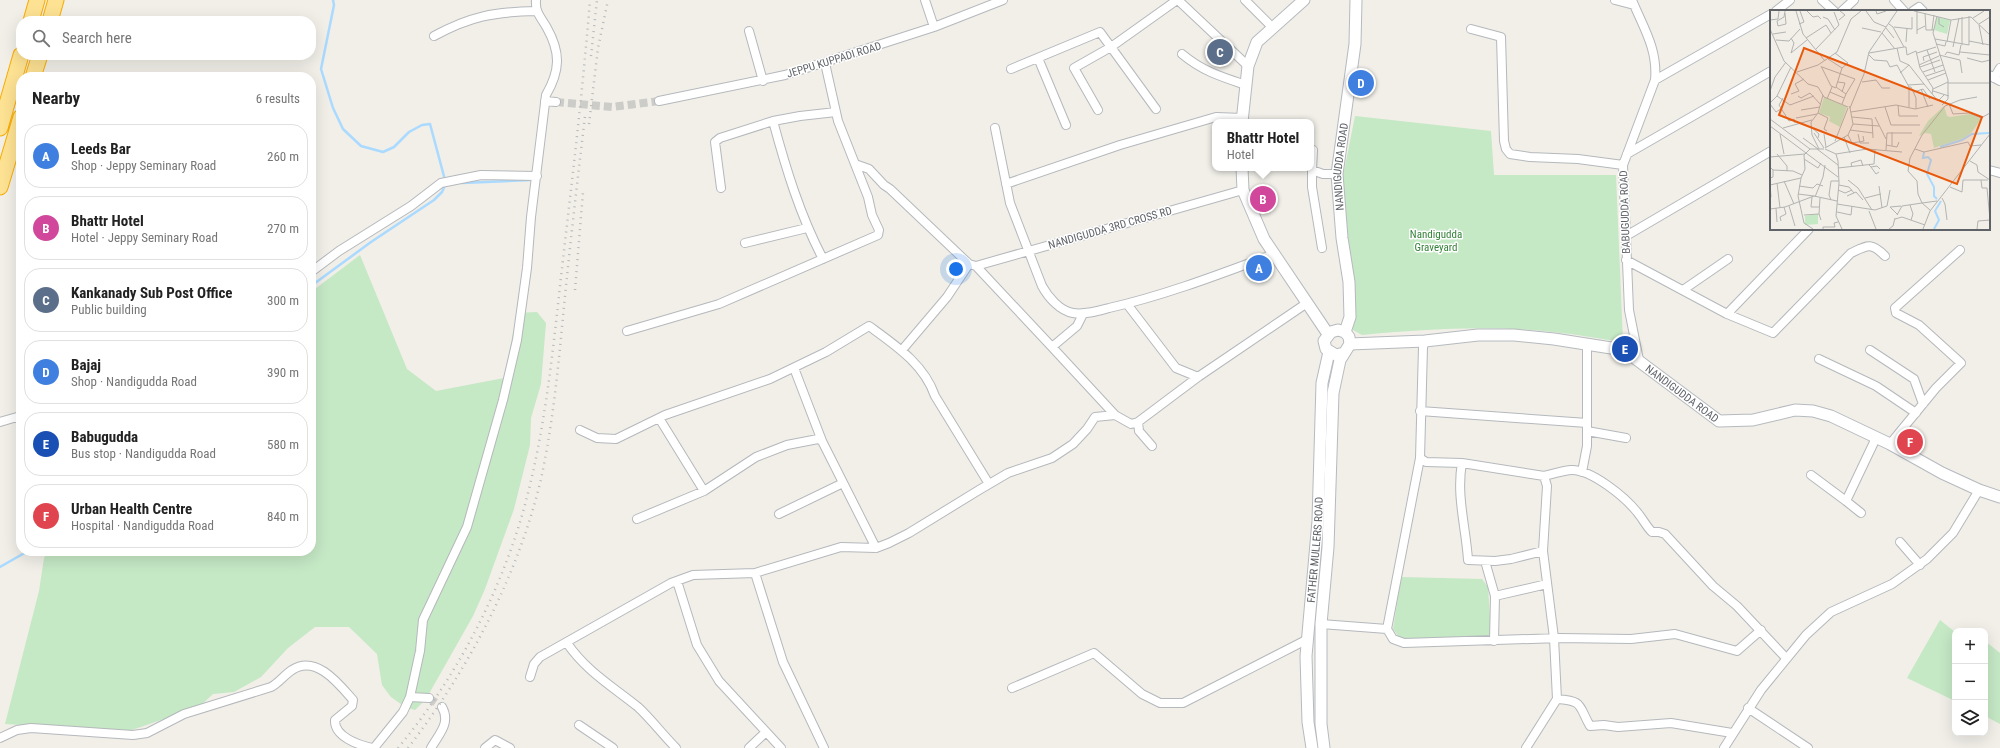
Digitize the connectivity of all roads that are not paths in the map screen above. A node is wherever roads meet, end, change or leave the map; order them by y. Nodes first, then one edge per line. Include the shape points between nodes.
1 (38, 0) edge
2 (56, 0) edge
3 (536, 0) edge
4 (925, 0) edge
5 (1003, 0) edge
6 (1177, 0) edge
7 (1245, 0) edge
8 (1304, 0) edge
9 (1356, 0) edge
10 (1615, 0) edge
11 (1790, 0) edge
12 (1822, 0) edge
13 (1854, 0) edge
14 (1894, 0) edge
15 (1633, 2) edge
16 (1777, 10) edge
17 (1833, 10) edge
18 (1843, 10) edge
19 (1903, 10) edge
20 (1914, 10) edge
21 (1923, 10) edge
22 (536, 11) junction
23 (1770, 15) edge
24 (33, 16) edge
25 (51, 16) edge
26 (934, 27) junction
27 (1273, 28) junction
28 (1471, 29) dead end
29 (749, 31) dead end
30 (434, 36) dead end
31 (1111, 48) junction
32 (1182, 54) dead end
33 (1038, 58) junction
34 (20, 60) edge
35 (38, 60) edge
36 (825, 63) junction
37 (1248, 66) junction
38 (2000, 68) edge
39 (1011, 69) dead end
40 (16, 72) edge
41 (16, 72) edge
42 (35, 72) edge
43 (1770, 72) edge
44 (1994, 78) edge
45 (1655, 80) junction
46 (763, 81) junction
47 (1246, 86) junction
48 (545, 101) junction
49 (659, 101) tunnel mouth
50 (556, 102) tunnel mouth
51 (1156, 109) dead end
52 (1098, 110) dead end
53 (836, 112) junction
54 (1233, 119) edge
55 (1242, 119) edge
56 (773, 121) junction
57 (1066, 125) dead end
58 (0, 128) edge
59 (995, 128) dead end
60 (16, 134) edge
61 (1770, 152) edge
62 (1627, 154) junction
63 (855, 164) junction
64 (1623, 165) junction
65 (1990, 170) edge
66 (1242, 171) edge
67 (1312, 171) edge
68 (1314, 171) edge
69 (2000, 173) edge
70 (1337, 174) junction
71 (536, 176) junction
72 (1006, 184) junction
73 (0, 187) edge
74 (722, 188) dead end
75 (1243, 190) junction
76 (807, 228) junction
77 (1808, 230) edge
78 (1626, 236) junction
79 (744, 243) dead end
80 (1322, 248) dead end
81 (1960, 250) dead end
82 (1029, 252) junction
83 (1274, 254) junction
84 (1886, 256) dead end
85 (1728, 258) dead end
86 (823, 260) junction
87 (1626, 260) junction
88 (973, 265) junction
89 (316, 268) edge
90 (1683, 290) junction
91 (1307, 303) junction
92 (1127, 304) junction
93 (1083, 314) junction
94 (1728, 314) junction
95 (627, 331) dead end
96 (1344, 332) junction
97 (1328, 334) junction
98 (1425, 341) junction
99 (1587, 344) junction
100 (1052, 346) junction
101 (1347, 348) junction
102 (902, 350) junction
103 (1870, 350) dead end
104 (1329, 352) junction
105 (1639, 360) junction
106 (1819, 360) dead end
107 (794, 368) junction
108 (1198, 377) junction
109 (1923, 404) junction
110 (1420, 411) junction
111 (1916, 413) junction
112 (1115, 415) junction
113 (16, 417) edge
114 (659, 418) junction
115 (0, 422) edge
116 (1138, 422) junction
117 (1587, 427) junction
118 (580, 430) dead end
119 (1626, 438) dead end
120 (1876, 438) junction
121 (822, 441) junction
122 (1890, 444) junction
123 (1152, 446) dead end
124 (1420, 458) junction
125 (1462, 463) junction
126 (1582, 472) junction
127 (1811, 475) dead end
128 (1544, 476) junction
129 (843, 483) junction
130 (989, 484) junction
131 (1979, 490) junction
132 (704, 491) junction
133 (2000, 497) edge
134 (1846, 501) junction
135 (1861, 513) dead end
136 (779, 514) dead end
137 (637, 518) dead end
138 (1900, 542) dead end
139 (876, 548) junction
140 (1543, 551) junction
141 (1485, 561) junction
142 (1920, 565) junction
143 (755, 573) junction
144 (677, 581) junction
145 (1547, 584) junction
146 (1495, 596) junction
147 (1321, 624) junction
148 (1387, 629) junction
149 (1761, 630) junction
150 (1554, 638) junction
151 (1308, 639) junction
152 (1494, 641) junction
153 (567, 643) junction
154 (1786, 658) junction
155 (530, 677) dead end
156 (1012, 688) dead end
157 (410, 697) junction
158 (429, 698) tunnel mouth
159 (1557, 699) junction
160 (442, 707) dead end
161 (1748, 708) junction
162 (579, 725) dead end
163 (766, 732) junction
164 (1732, 733) junction
165 (0, 738) edge
166 (373, 748) edge
167 (431, 748) edge
168 (485, 748) edge
169 (510, 748) edge
170 (613, 748) edge
171 (676, 748) edge
172 (749, 748) edge
173 (781, 748) edge
174 (824, 748) edge
175 (1312, 748) edge
176 (1324, 748) edge
177 (1526, 748) edge
178 (1724, 748) edge
179 (1808, 748) edge

1 - 24 highway
2 - 25 highway
3 - 22 street
4 - 26 street
5 - 26 street, JEPPU KUPPADI ROAD
6 - 31 street
6 - 37 street
7 - 27 street
8 - 27 main road
9 - 70 main road, NANDIGUDDA ROAD via 1355,44
10 - 15 street
11 - 16 street
12 - 17 street
13 - 18 street
14 - 19 street
15 - 45 street, BABUGUDDA ROAD via 1654,54
20 - 21 street via 1919,7
22 - 30 street via 493,13 472,18
22 - 48 street via 550,33 557,53 558,68
23 - 45 street
26 - 36 street, JEPPU KUPPADI ROAD
27 - 37 main road via 1257,42
28 - 64 street via 1501,37 1504,141 1510,154
29 - 46 street
31 - 33 street via 1100,32
31 - 51 street
31 - 52 street via 1074,68
32 - 47 street via 1214,76
33 - 39 street
33 - 57 street
34 - 41 highway
35 - 42 highway
36 - 46 street, JEPPU KUPPADI ROAD
36 - 53 street
37 - 47 main road
38 - 44 street
40 - 58 highway
43 - 62 street
45 - 62 street, BABUGUDDA ROAD
46 - 49 street, JEPPU KUPPADI ROAD
47 - 55 main road
48 - 50 street
48 - 71 street
53 - 56 street
53 - 63 street
54 - 72 street via 1216,117 1120,145
56 - 74 street via 720,138 716,142
56 - 76 street via 790,184
59 - 72 street
60 - 73 highway
61 - 78 street
62 - 64 street, BABUGUDDA ROAD
63 - 86 street via 879,230 878,235
63 - 88 street via 869,169 884,186
64 - 78 street, BABUGUDDA ROAD
65 - 69 street
66 - 75 main road
67 - 80 street via 1312,187
68 - 70 street
70 - 96 main road, NANDIGUDDA ROAD via 1342,238 1349,282 1350,317
71 - 89 street via 481,175 441,183 411,206
71 - 157 street via 527,268 510,370 467,527 423,620 420,651
72 - 82 street via 1010,204
75 - 82 street, NANDIGUDDA 3RD CROSS RD
75 - 83 main road via 1264,239
76 - 79 street
76 - 86 street
77 - 94 street
78 - 87 street, BABUGUDDA ROAD
81 - 109 street via 1895,311 1920,325 1961,361
82 - 88 street, NANDIGUDDA 3RD CROSS RD
82 - 93 street via 1048,297 1072,313
83 - 91 main road
83 - 92 street via 1199,282
84 - 94 street via 1871,246 1851,253 1773,333
85 - 90 street
86 - 95 street via 719,304
87 - 90 street
87 - 105 street, BABUGUDDA ROAD via 1628,310
88 - 100 street
88 - 102 street
90 - 94 street
91 - 97 main road
91 - 108 street
92 - 93 street
92 - 108 street via 1176,368
93 - 100 street via 1077,326
96 - 97 main road via 1338,330
96 - 101 main road via 1349,337
97 - 104 main road via 1324,341
98 - 99 main road, NANDIGUDDA ROAD via 1478,335 1514,335
98 - 101 main road, NANDIGUDDA ROAD
98 - 110 street via 1422,348
99 - 105 main road, NANDIGUDDA ROAD via 1624,350
99 - 117 street
100 - 112 street
101 - 104 main road via 1336,355
101 - 147 main road via 1337,370 1333,393 1328,547
102 - 107 street via 869,326
102 - 130 street via 931,384 935,396
103 - 109 street via 1914,378
104 - 151 main road, FATHER MULLERS ROAD via 1322,383 1318,521
105 - 120 main road, NANDIGUDDA ROAD via 1719,421 1753,420 1795,410 1831,416
106 - 111 street via 1876,386
107 - 114 street
107 - 121 street
108 - 116 street
109 - 111 street
110 - 117 street
110 - 124 street
111 - 122 street
112 - 116 street via 1131,424
112 - 130 street via 1094,417 1073,444 1052,458 1026,466
113 - 115 street
114 - 118 street via 616,439 598,438
114 - 132 street
116 - 123 street via 1139,431
117 - 119 street
117 - 126 street
120 - 122 main road, NANDIGUDDA ROAD
120 - 134 street
121 - 129 street
121 - 132 street via 818,439 787,445 756,457
122 - 131 main road, NANDIGUDDA ROAD
124 - 125 street via 1426,462
124 - 148 street
125 - 128 street
125 - 141 street via 1460,489 1468,560
126 - 128 street via 1571,470
126 - 149 street via 1600,481 1625,500 1652,532 1665,534 1713,586
127 - 134 street
128 - 140 street via 1547,486
129 - 136 street
129 - 139 street
130 - 139 street via 909,533
131 - 133 main road, NANDIGUDDA ROAD
131 - 142 street via 1954,533
132 - 137 street
134 - 135 street
138 - 142 street
139 - 143 street via 841,547
140 - 141 street via 1511,559
140 - 145 street
141 - 146 street
142 - 154 street via 1892,584 1831,612
143 - 144 street via 693,575
143 - 174 street via 783,662
144 - 153 street
144 - 163 street via 697,646 718,681
145 - 146 street
145 - 150 street
146 - 152 street
147 - 148 street
147 - 176 main road via 1321,724
148 - 152 street via 1393,639 1404,643
149 - 150 street via 1737,651 1676,634 1631,639
149 - 154 street
150 - 152 street
150 - 159 street
151 - 156 street via 1183,703 1160,704 1142,694 1094,653
151 - 175 main road, FATHER MULLERS ROAD via 1308,722
153 - 155 street via 540,657 534,664
153 - 171 street via 604,681 639,708
154 - 161 street
157 - 158 street
157 - 166 street via 403,712
159 - 164 street via 1573,700 1580,705 1590,726 1618,728 1671,723
159 - 177 street
160 - 167 street via 446,714 446,724
161 - 164 street
161 - 179 street
162 - 170 street
163 - 172 street
163 - 173 street
164 - 178 street
165 - 166 street via 17,730 31,728 147,734 184,714 271,687 293,670 308,665 321,669 353,700 352,706 335,720 336,728 350,740
168 - 169 street via 495,740

